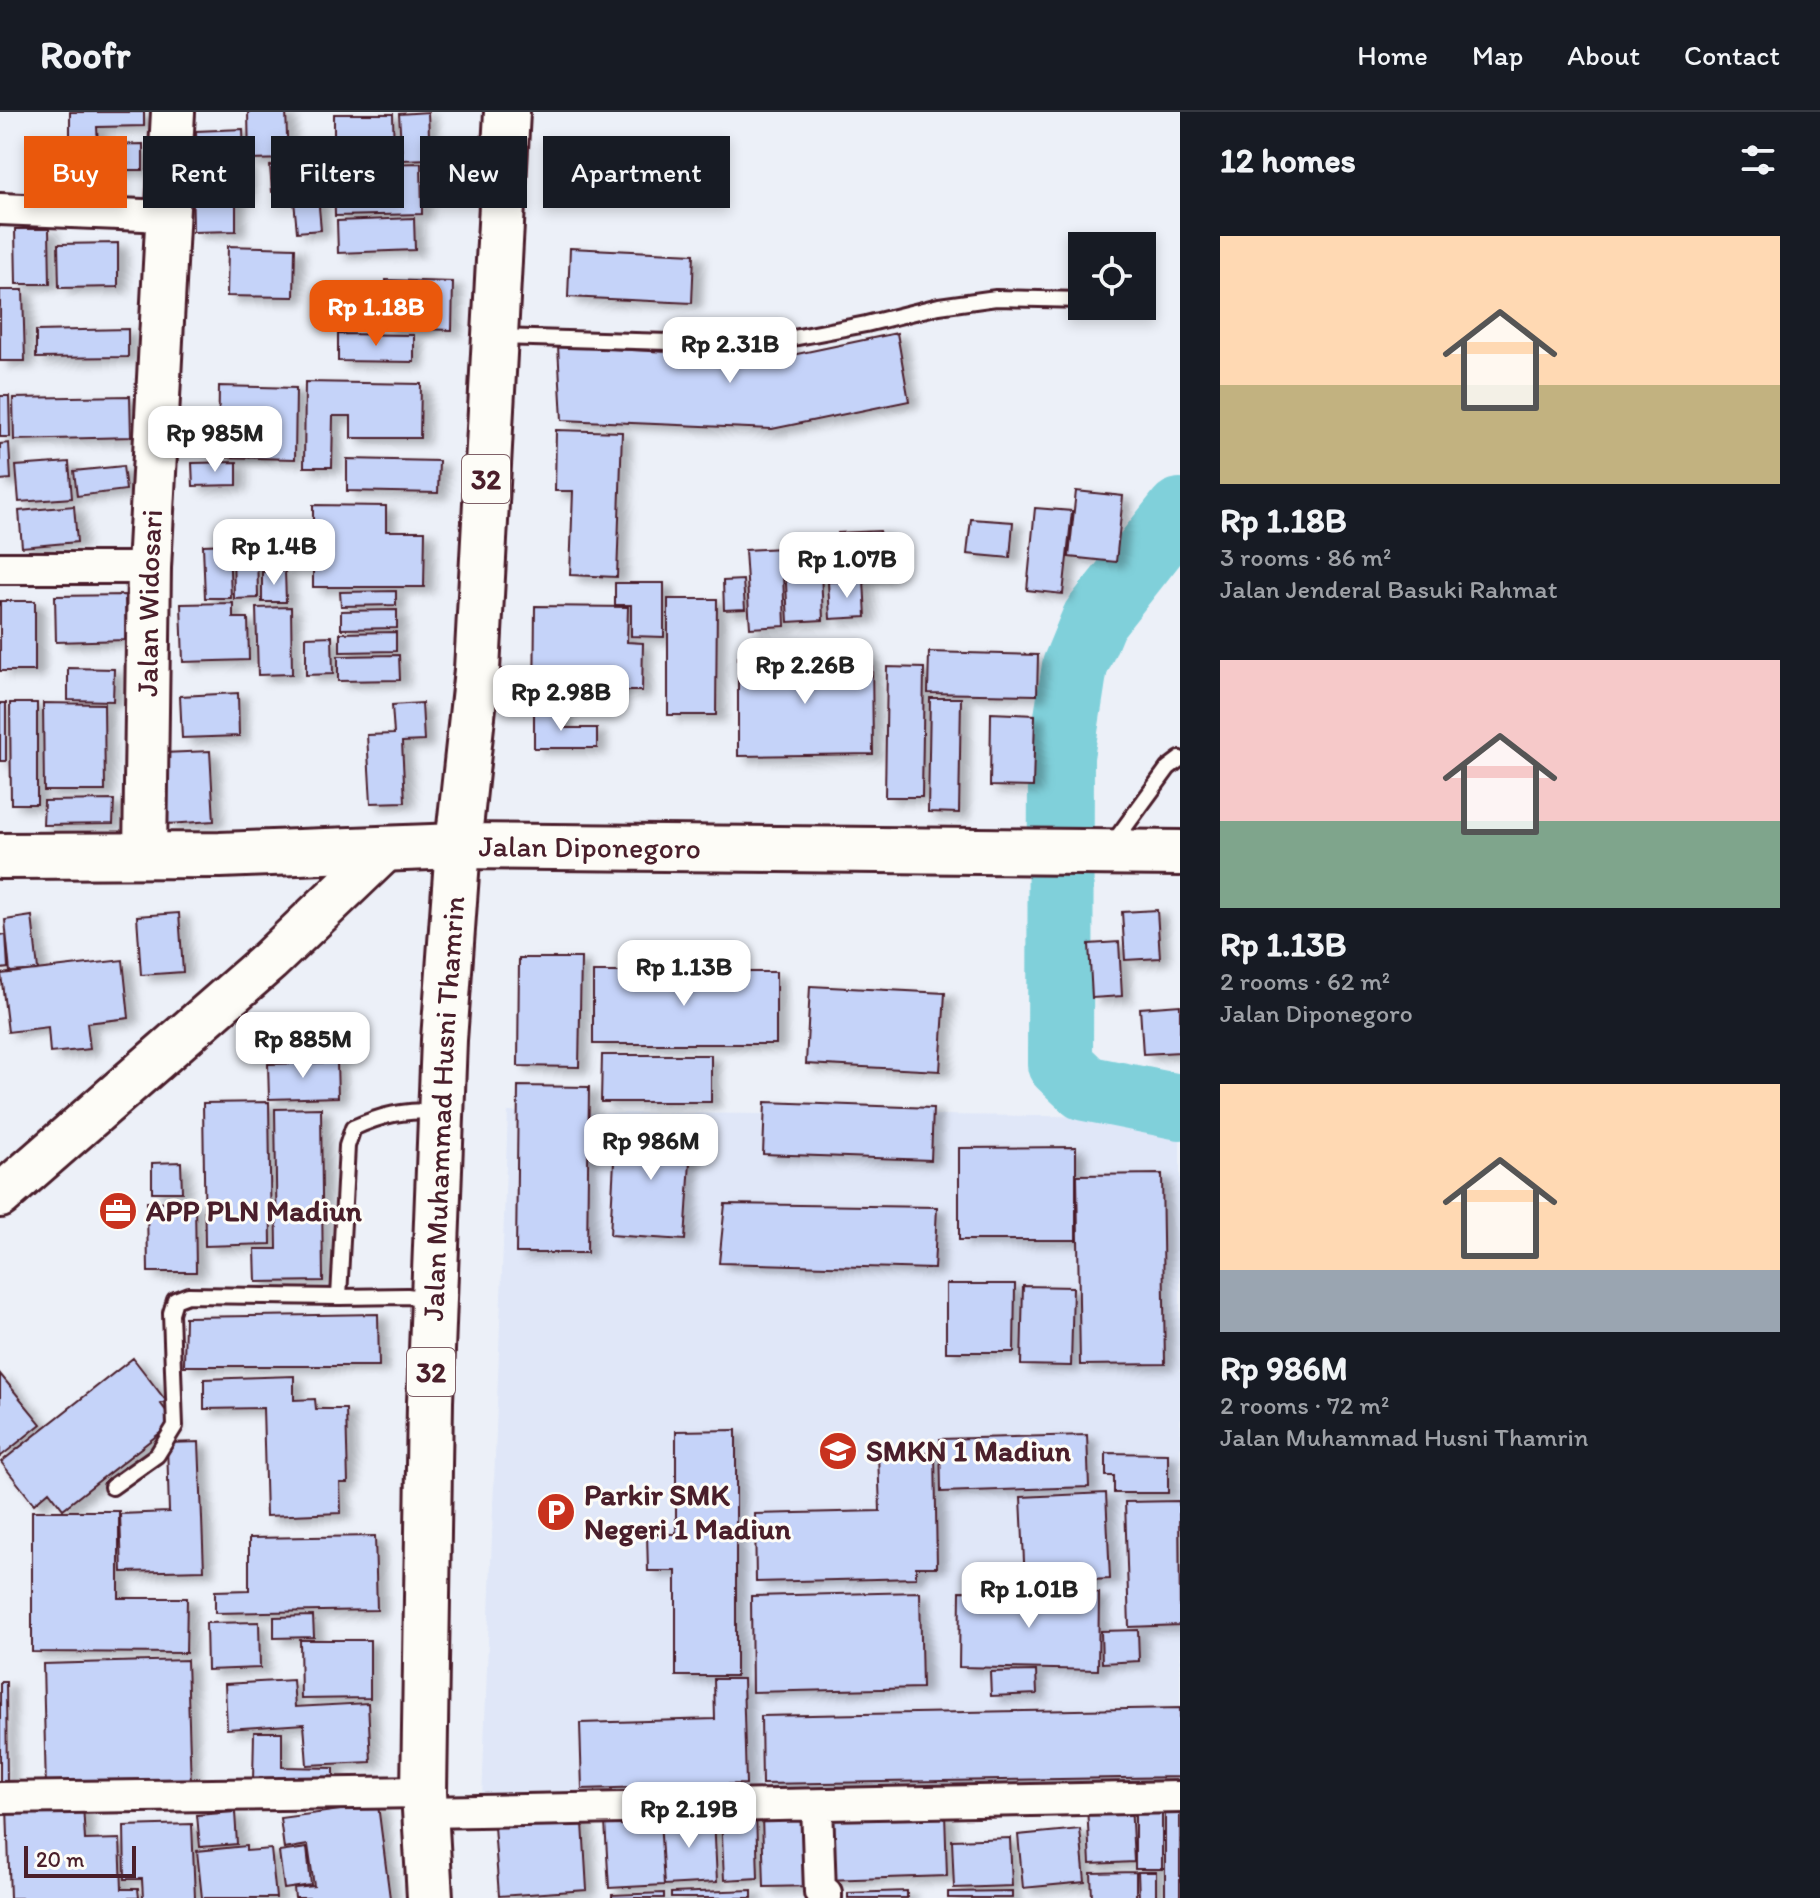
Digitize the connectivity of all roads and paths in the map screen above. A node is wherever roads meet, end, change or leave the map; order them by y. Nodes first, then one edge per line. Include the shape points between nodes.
1 (173, 112) edge
2 (507, 112) edge
3 (0, 209) edge
4 (167, 216) junction
5 (1068, 300) edge
6 (493, 337) junction
7 (0, 568) edge
8 (149, 568) junction
9 (1180, 759) edge
10 (458, 846) junction
11 (385, 850) junction
12 (1104, 852) junction
13 (1180, 853) edge
14 (145, 855) junction
15 (0, 856) edge
16 (441, 1111) junction
17 (0, 1196) edge
18 (339, 1297) junction
19 (434, 1299) junction
20 (112, 1487) dead end
21 (1180, 1797) edge
22 (0, 1798) edge
23 (425, 1802) junction
24 (817, 1805) junction
25 (430, 1898) edge
26 (826, 1898) edge

1 - 4 street, Jalan Widosari
2 - 6 main road, 32
3 - 4 street
4 - 8 street, Jalan Widosari
5 - 6 lane via 996,298 793,338 669,342
6 - 10 main road, 32 via 477,670
7 - 8 street
8 - 14 street, Jalan Widosari
9 - 12 lane
10 - 11 main road, Jalan Diponegoro
10 - 12 main road, Jalan Diponegoro
10 - 16 main road, Jalan Muhammad Husni Thamrin / 32
11 - 14 main road, Jalan Diponegoro
11 - 17 street via 269,961
12 - 13 main road, Jalan Diponegoro
14 - 15 main road, Jalan Diponegoro
16 - 18 lane via 401,1111 353,1128 347,1146
16 - 19 main road, Jalan Muhammad Husni Thamrin / 32
18 - 19 lane
18 - 20 lane via 188,1295 175,1300 175,1426 157,1455
19 - 23 main road, Jalan Muhammad Husni Thamrin / 32
21 - 24 street
22 - 23 street
23 - 24 street
23 - 25 main road, Jalan Muhammad Husni Thamrin / 32
24 - 26 street via 820,1892

